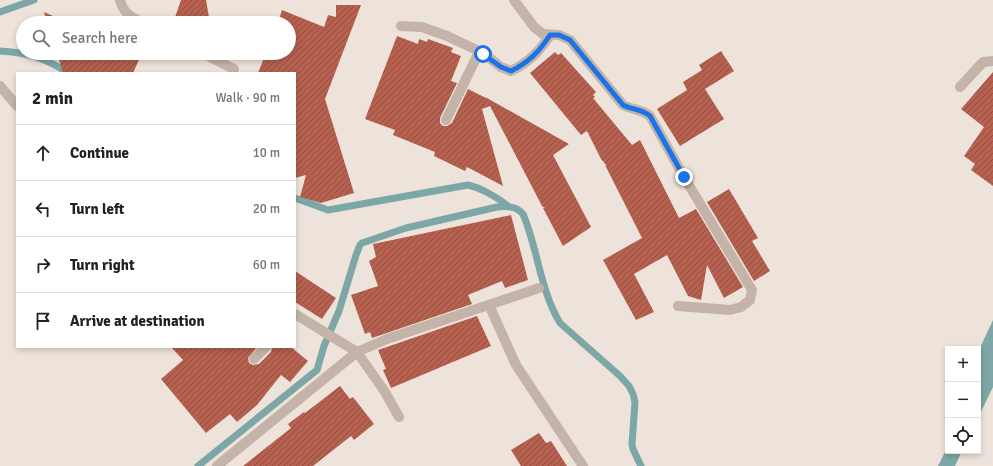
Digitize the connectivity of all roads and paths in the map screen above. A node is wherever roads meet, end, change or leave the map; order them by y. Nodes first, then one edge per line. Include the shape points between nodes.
1 (120, 0) edge
2 (514, 0) edge
3 (131, 16) edge
4 (401, 26) dead end
5 (550, 35) junction
6 (479, 52) junction
7 (216, 60) edge
8 (993, 62) edge
9 (234, 69) dead end
10 (0, 86) edge
11 (960, 87) dead end
12 (16, 105) edge
13 (446, 120) dead end
14 (539, 288) dead end
15 (489, 305) junction
16 (678, 306) dead end
17 (296, 315) edge
18 (265, 348) edge
19 (357, 352) junction
20 (254, 359) dead end
21 (399, 417) dead end
22 (217, 466) edge
23 (583, 466) edge

1 - 3 street via 121,6
2 - 5 street via 534,27 543,34
4 - 6 street via 422,27 448,36
5 - 6 street via 541,49 524,64 511,71
5 - 16 street via 559,35 570,40 623,105 650,116 752,290 750,300 741,307 730,310
6 - 13 street
7 - 9 street
8 - 11 street via 983,62
10 - 12 street
14 - 15 street
15 - 19 street via 387,339
15 - 23 street via 516,365
17 - 19 street
18 - 20 street
19 - 21 street
19 - 22 street

